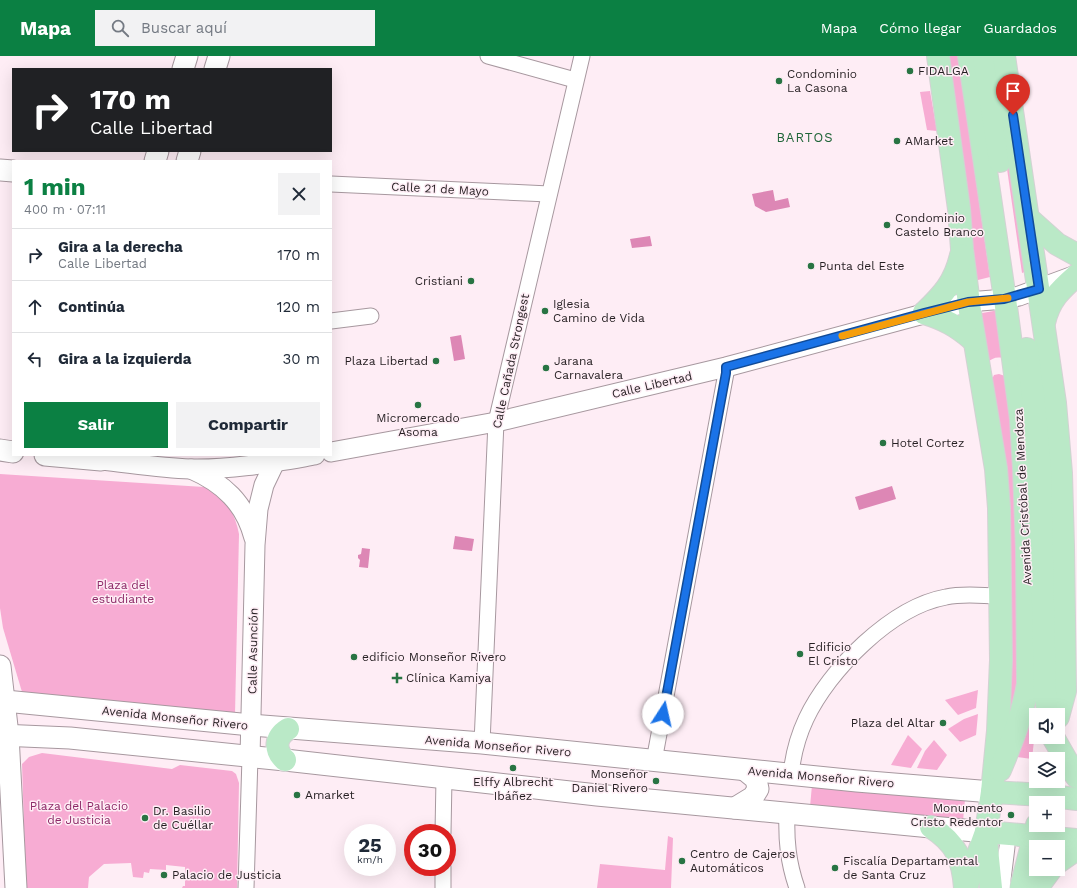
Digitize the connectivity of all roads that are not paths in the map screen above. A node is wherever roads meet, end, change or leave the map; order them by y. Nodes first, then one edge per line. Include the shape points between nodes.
1 (187, 56) edge
2 (219, 56) edge
3 (488, 56) edge
4 (582, 56) edge
5 (938, 56) edge
6 (969, 56) edge
7 (984, 56) edge
8 (1004, 56) edge
9 (183, 68) edge
10 (215, 68) edge
11 (575, 80) junction
12 (0, 170) edge
13 (12, 171) edge
14 (332, 184) edge
15 (549, 194) junction
16 (1029, 219) junction
17 (962, 250) junction
18 (1077, 255) edge
19 (1077, 270) edge
20 (1077, 275) edge
21 (1020, 288) junction
22 (968, 302) junction
23 (924, 313) junction
24 (371, 316) dead end
25 (332, 321) edge
26 (1043, 326) junction
27 (974, 340) junction
28 (1014, 364) junction
29 (726, 367) junction
30 (979, 372) junction
31 (496, 422) junction
32 (0, 450) edge
33 (12, 452) edge
34 (332, 452) edge
35 (68, 456) edge
36 (309, 456) edge
37 (102, 458) edge
38 (246, 460) edge
39 (275, 462) junction
40 (190, 469) junction
41 (256, 545) junction
42 (1001, 596) junction
43 (0, 666) edge
44 (5, 700) junction
45 (1048, 708) edge
46 (1061, 708) edge
47 (251, 725) junction
48 (288, 729) junction
49 (4, 735) edge
50 (482, 744) junction
51 (1057, 744) edge
52 (250, 757) junction
53 (285, 760) junction
54 (654, 761) junction
55 (745, 770) junction
56 (791, 774) junction
57 (444, 778) junction
58 (1077, 786) edge
59 (992, 792) junction
60 (1044, 793) edge
61 (735, 808) junction
62 (787, 813) junction
63 (443, 824) edge
64 (1029, 830) edge
65 (941, 832) junction
66 (986, 832) junction
67 (1035, 832) edge
68 (1044, 832) edge
69 (1077, 840) edge
70 (1077, 849) edge
71 (1065, 857) edge
72 (443, 876) edge
73 (1046, 876) edge
74 (16, 888) edge
75 (246, 888) edge
76 (443, 888) edge
77 (797, 888) edge
78 (965, 888) edge
79 (991, 888) edge
80 (999, 888) edge
81 (1004, 888) edge
82 (1021, 888) edge
83 (1037, 888) edge

1 - 9 main road
2 - 10 main road
3 - 11 street
4 - 11 street, Calle Cañada Strongest
5 - 17 main road, Avenida Cristóbal de Mendoza via 959,209
6 - 21 main road, Avenida Cristóbal de Mendoza
7 - 21 main road, Avenida Cristóbal de Mendoza
8 - 16 main road, Avenida Cristóbal de Mendoza
11 - 15 street, Calle Cañada Strongest
12 - 13 main road
14 - 15 street, Calle 21 de Mayo
15 - 31 street, Calle Cañada Strongest
16 - 18 main road via 1057,244
16 - 21 main road, Avenida Cristóbal de Mendoza
17 - 22 main road, Avenida Cristóbal de Mendoza
17 - 23 main road via 948,290
19 - 21 street
20 - 21 street
20 - 26 main road via 1059,291 1051,303
21 - 22 street, Calle Libertad
21 - 26 main road, Avenida Cristóbal de Mendoza
21 - 28 main road, Avenida Cristóbal de Mendoza
21 - 45 main road, Avenida Cristóbal de Mendoza via 1040,469 1045,693
22 - 23 street, Calle Libertad
22 - 27 main road, Avenida Cristóbal de Mendoza
23 - 27 main road via 941,318
23 - 29 street, Calle Libertad
24 - 25 street
26 - 46 main road, Avenida Cristóbal de Mendoza via 1055,403 1061,473 1065,692
27 - 30 main road, Avenida Cristóbal de Mendoza
28 - 30 main road
28 - 59 main road, Avenida Cristóbal de Mendoza via 1021,419 1028,550 1028,684 1016,732
29 - 31 street, Calle Libertad
29 - 54 street
30 - 42 main road, Avenida Cristóbal de Mendoza via 996,469
31 - 34 street, Calle Libertad
31 - 50 street, Calle Cañada Strongest
32 - 33 main road
35 - 37 main road
36 - 39 street
37 - 40 street
38 - 39 street
38 - 40 street
39 - 41 street, Calle Asunción via 261,493
40 - 41 street, Calle Asunción via 207,476 230,494 246,517
41 - 47 street, Calle Asunción
42 - 56 street via 957,595 932,601 892,620 867,640 830,679 817,698 797,742
42 - 59 main road, Avenida Cristóbal de Mendoza via 1000,702
43 - 44 main road
44 - 47 main road, Avenida Monseñor Rivero
44 - 49 main road
47 - 48 main road, Avenida Monseñor Rivero
47 - 52 street, Calle Asunción
48 - 50 main road, Avenida Monseñor Rivero
48 - 53 main road via 278,741 278,751
49 - 52 main road via 70,738
49 - 74 main road
50 - 54 main road, Avenida Monseñor Rivero
51 - 58 main road via 1072,770
52 - 53 main road
52 - 75 street
53 - 57 main road
54 - 55 main road, Avenida Monseñor Rivero
55 - 56 main road, Avenida Monseñor Rivero
55 - 61 main road via 756,779 758,788 753,797
56 - 59 main road, Avenida Monseñor Rivero
57 - 61 main road
57 - 63 street
58 - 60 main road
59 - 60 main road
59 - 66 main road, Avenida Cristóbal de Mendoza
61 - 62 main road
62 - 65 main road
62 - 77 street via 788,851
64 - 66 main road
65 - 66 main road
65 - 78 main road via 958,853 964,872
66 - 78 main road, Avenida Cristóbal de Mendoza
66 - 79 main road, Avenida Cristóbal de Mendoza
67 - 82 main road
68 - 69 main road
70 - 71 main road
72 - 76 street
73 - 83 main road
80 - 81 street via 1005,847 1009,847

